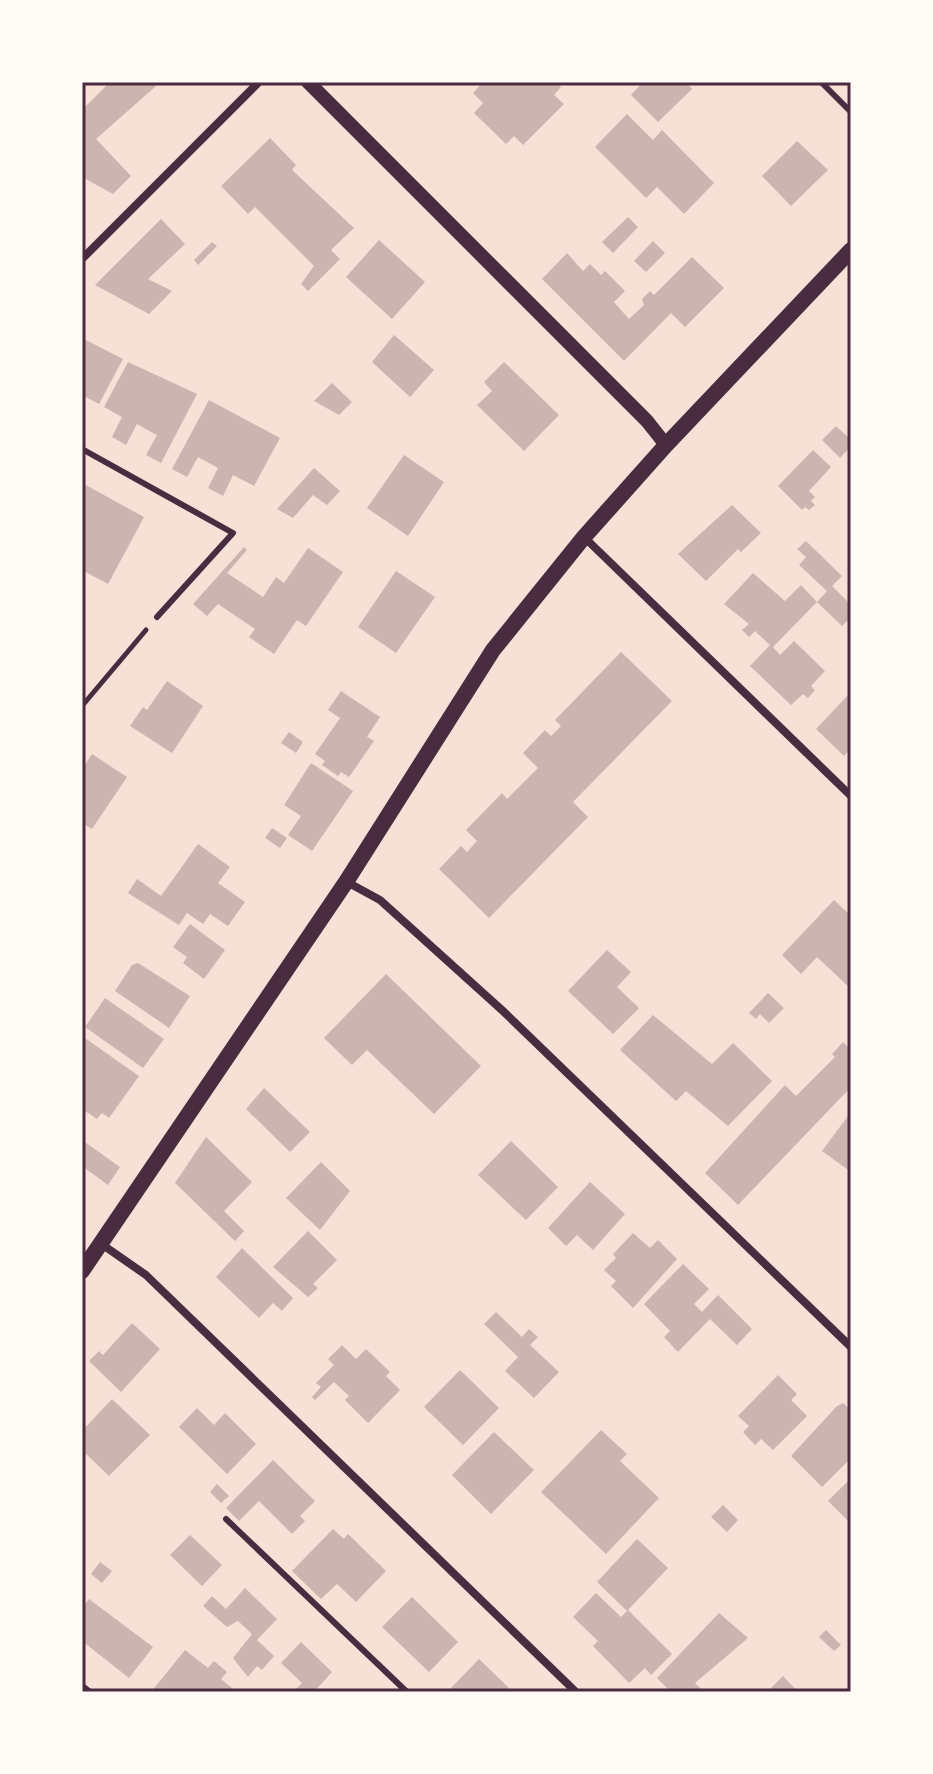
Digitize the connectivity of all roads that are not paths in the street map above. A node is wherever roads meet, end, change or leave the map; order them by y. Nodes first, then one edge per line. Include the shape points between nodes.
1 (259, 82) edge
2 (308, 82) edge
3 (821, 82) edge
4 (851, 112) edge
5 (851, 250) edge
6 (82, 259) edge
7 (666, 445) junction
8 (82, 449) edge
9 (584, 537) junction
10 (157, 617) road end
11 (851, 796) edge
12 (346, 882) junction
13 (99, 1243) junction
14 (82, 1271) edge
15 (851, 1347) edge
16 (226, 1519) dead end
17 (82, 1686) edge
18 (90, 1692) edge
19 (407, 1692) edge
20 (576, 1692) edge

1 - 6 street
2 - 7 street
3 - 4 lane
5 - 7 main road
7 - 9 main road
8 - 10 lane via 233,533
9 - 11 street
9 - 12 main road via 493,650
12 - 13 main road
12 - 15 street via 380,900 503,1011
13 - 14 main road
13 - 20 street via 146,1275
16 - 19 lane
17 - 18 lane

